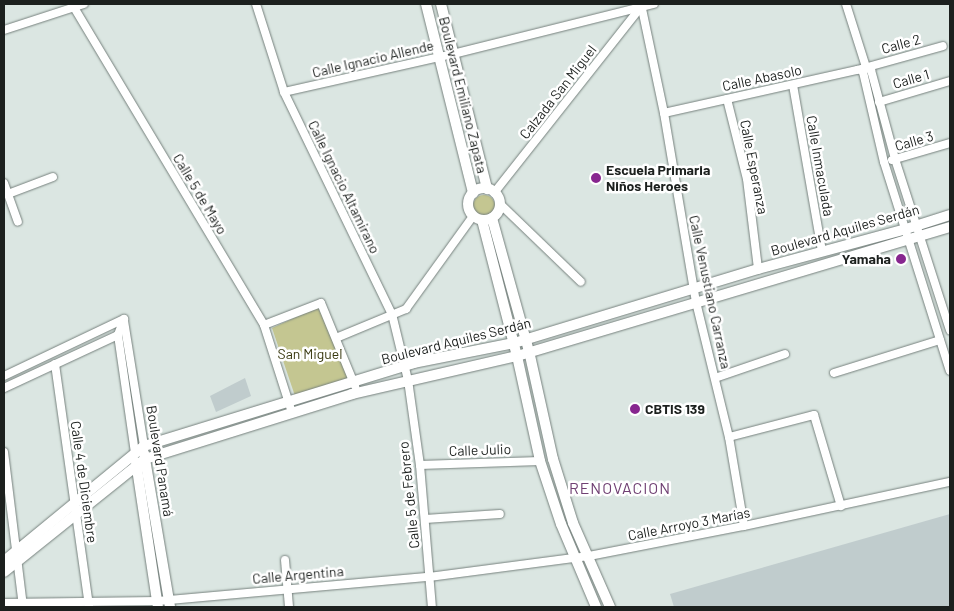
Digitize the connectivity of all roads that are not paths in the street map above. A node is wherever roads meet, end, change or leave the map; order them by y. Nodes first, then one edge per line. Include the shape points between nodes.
1 (84, 4) edge
2 (256, 4) edge
3 (426, 4) edge
4 (441, 4) edge
5 (654, 4) edge
6 (846, 4) edge
7 (73, 5) edge
8 (641, 5) edge
9 (617, 12) junction
10 (624, 28) junction
11 (4, 30) edge
12 (943, 46) dead end
13 (453, 54) junction
14 (438, 57) junction
15 (866, 67) junction
16 (950, 81) edge
17 (793, 85) junction
18 (284, 92) junction
19 (726, 99) junction
20 (879, 102) junction
21 (664, 113) junction
22 (950, 143) edge
23 (895, 159) junction
24 (884, 162) junction
25 (54, 177) dead end
26 (4, 183) edge
27 (491, 191) junction
28 (473, 193) junction
29 (8, 194) junction
30 (500, 204) junction
31 (950, 215) edge
32 (472, 216) junction
33 (487, 219) junction
34 (18, 222) dead end
35 (950, 227) edge
36 (912, 233) junction
37 (822, 251) junction
38 (758, 269) junction
39 (581, 282) dead end
40 (694, 289) junction
41 (950, 300) edge
42 (696, 302) junction
43 (941, 302) junction
44 (392, 314) junction
45 (124, 319) junction
46 (264, 325) junction
47 (950, 330) edge
48 (118, 335) junction
49 (336, 338) junction
50 (525, 340) junction
51 (940, 340) junction
52 (514, 343) junction
53 (529, 351) junction
54 (784, 354) dead end
55 (517, 356) junction
56 (55, 364) junction
57 (406, 366) junction
58 (950, 371) edge
59 (834, 373) dead end
60 (4, 376) edge
61 (715, 378) junction
62 (408, 380) junction
63 (353, 382) junction
64 (4, 388) edge
65 (357, 393) junction
66 (288, 402) junction
67 (292, 413) junction
68 (729, 437) junction
69 (144, 446) junction
70 (4, 452) edge
71 (135, 454) junction
72 (540, 461) junction
73 (141, 462) junction
74 (420, 465) junction
75 (950, 482) edge
76 (841, 506) junction
77 (75, 509) junction
78 (500, 514) dead end
79 (425, 519) junction
80 (744, 526) junction
81 (17, 554) junction
82 (589, 556) junction
83 (574, 557) junction
84 (285, 560) dead end
85 (4, 561) edge
86 (4, 572) edge
87 (429, 577) junction
88 (288, 588) junction
89 (4, 604) edge
90 (23, 605) edge
91 (89, 605) edge
92 (165, 605) edge
93 (289, 607) edge
94 (432, 607) edge
95 (596, 607) edge
96 (610, 607) edge

1 - 7 street
2 - 18 street, Calle Ignacio Altamirano
3 - 14 street, Boulevard Emiliano Zapata
4 - 13 street, Boulevard Emiliano Zapata
5 - 8 street, Calle Ignacio Allende
6 - 15 street
7 - 11 street
7 - 46 street, Calle 5 de Mayo
8 - 9 street, Calle Ignacio Allende
8 - 10 street, Calzada San Miguel
8 - 21 street, Calle Venustiano Carranza
9 - 10 street
9 - 13 street, Calle Ignacio Allende
10 - 27 street, Calzada San Miguel
12 - 15 street, Calle 2
13 - 14 street, Calle Ignacio Allende
13 - 27 street, Boulevard Emiliano Zapata
14 - 18 street, Calle Ignacio Allende
14 - 28 street, Boulevard Emiliano Zapata
15 - 17 street, Calle Abasolo
15 - 20 street via 870,70
15 - 24 street via 863,72
16 - 20 street, Calle 1
17 - 19 street, Calle Abasolo
17 - 37 street, Calle Inmaculada
18 - 44 street, Calle Ignacio Altamirano
19 - 21 street, Calle Abasolo
19 - 38 street, Calle Esperanza via 747,179
20 - 23 street
21 - 40 street, Calle Venustiano Carranza
22 - 23 street, Calle 3
23 - 24 street, Calle 3
23 - 36 street
24 - 36 street
25 - 29 street
26 - 29 street
27 - 28 street
27 - 30 street
28 - 32 street via 468,204
29 - 34 street
30 - 33 street via 496,214
30 - 39 street
31 - 36 street, Boulevard Aquiles Serdán
32 - 33 street
32 - 44 street via 406,309
33 - 50 street
33 - 52 street
35 - 36 street, Boulevard Aquiles Serdán
36 - 37 street, Boulevard Aquiles Serdán
36 - 42 street, Boulevard Aquiles Serdán
36 - 43 street
36 - 51 street
37 - 38 street, Boulevard Aquiles Serdán
38 - 40 street, Boulevard Aquiles Serdán
40 - 42 street, Calle Venustiano Carranza
40 - 50 street, Boulevard Aquiles Serdán
41 - 43 street
42 - 53 street, Boulevard Aquiles Serdán
42 - 61 street, Calle Venustiano Carranza
43 - 47 street
44 - 49 street
44 - 57 street, Calle Ignacio Altamirano
45 - 48 street
45 - 60 street
45 - 69 street, Boulevard Panamá
46 - 49 street via 321,303
46 - 66 street, Calle 5 de Mayo
48 - 56 street
48 - 71 street, Boulevard Panamá
49 - 63 street
50 - 52 street, Boulevard Aquiles Serdán
50 - 53 street
51 - 58 street
51 - 59 street
52 - 55 street
52 - 57 street, Boulevard Aquiles Serdán
53 - 55 street, Boulevard Aquiles Serdán
53 - 82 street via 553,459 573,523
54 - 61 street
55 - 62 street, Boulevard Aquiles Serdán
55 - 72 street
56 - 64 street
56 - 77 street, Calle 4 de Diciembre
57 - 62 street, Calle Ignacio Altamirano
57 - 63 street, Boulevard Aquiles Serdán
61 - 68 street, Calle Venustiano Carranza
62 - 65 street, Boulevard Aquiles Serdán
62 - 74 street, Calle 5 de Febrero
63 - 65 street
63 - 66 street, Boulevard Aquiles Serdán
65 - 67 street, Boulevard Aquiles Serdán
66 - 67 street, Calle 5 de Mayo
66 - 69 street, Boulevard Aquiles Serdán
67 - 73 street, Boulevard Aquiles Serdán
68 - 76 street via 814,415
68 - 80 street, Calle Venustiano Carranza
69 - 71 street, Boulevard Aquiles Serdán
69 - 73 street, Boulevard Panamá
70 - 81 street
71 - 73 street, Boulevard Panamá
71 - 77 street, Boulevard Aquiles Serdán
72 - 74 street, Calle Julio
72 - 83 street
73 - 77 street, Boulevard Aquiles Serdán
73 - 92 street, Boulevard Panamá
74 - 79 street, Calle 5 de Febrero
75 - 76 street, Calle Arroyo 3 Marías
76 - 80 street, Calle Arroyo 3 Marías
77 - 81 street, Boulevard Aquiles Serdán
77 - 91 street, Calle 4 de Diciembre
78 - 79 street
79 - 87 street, Calle 5 de Febrero
80 - 82 street, Calle Arroyo 3 Marías
81 - 85 street, Boulevard Aquiles Serdán
81 - 86 street, Boulevard Aquiles Serdán
81 - 90 street
82 - 83 street, Calle Arroyo 3 Marías
82 - 96 street
83 - 87 street, Calle Arroyo 3 Marías
83 - 95 street
84 - 88 street
87 - 88 street, Calle Argentina
87 - 94 street, Calle 5 de Febrero
88 - 92 street, Calle Argentina
88 - 93 street
89 - 90 street, Calle Argentina
90 - 91 street, Calle Argentina
91 - 92 street, Calle Argentina

